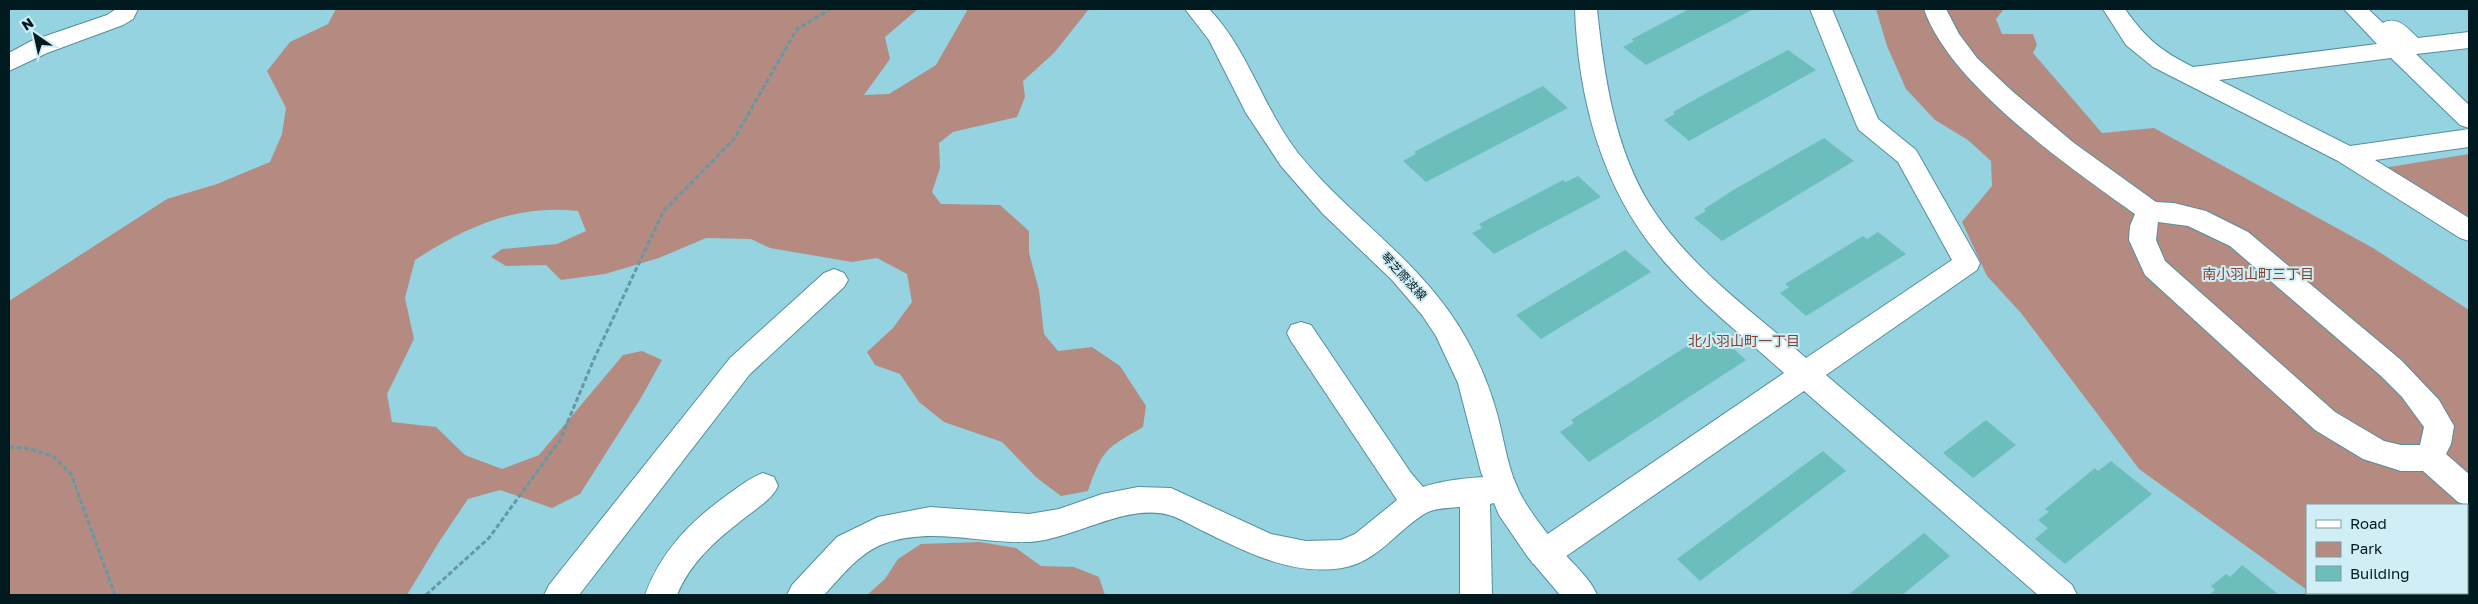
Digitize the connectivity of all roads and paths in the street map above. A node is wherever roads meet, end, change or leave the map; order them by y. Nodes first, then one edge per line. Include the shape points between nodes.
1 (127, 9) edge
2 (830, 9) edge
3 (1196, 9) edge
4 (1586, 9) edge
5 (1821, 9) edge
6 (1935, 9) edge
7 (2114, 9) edge
8 (2354, 9) edge
9 (2373, 9) edge
10 (2469, 40) edge
11 (2396, 49) junction
12 (9, 63) edge
13 (2188, 76) junction
14 (2469, 118) edge
15 (2469, 138) edge
16 (2347, 155) junction
17 (2151, 212) junction
18 (2469, 231) edge
19 (834, 280) dead end
20 (1301, 333) dead end
21 (1805, 374) junction
22 (9, 447) edge
23 (2429, 457) junction
24 (763, 486) dead end
25 (1489, 490) junction
26 (2469, 493) edge
27 (1417, 502) junction
28 (1544, 554) junction
29 (115, 595) edge
30 (426, 595) edge
31 (560, 595) edge
32 (661, 595) edge
33 (803, 595) edge
34 (1476, 595) edge
35 (1581, 595) edge
36 (2061, 595) edge

1 - 12 street via 115,20 39,47
2 - 30 path via 797,29 734,139 663,212 560,440 489,538
3 - 25 street, 琴芝際波線 via 1213,28 1267,127 1286,155 1332,206 1420,290 1440,318 1470,378
4 - 21 street via 1605,132 1640,211 1690,272
5 - 21 street via 1868,124 1907,156 1968,263
6 - 17 street via 1948,38 1962,58 1989,85 2070,154
7 - 13 street via 2134,38 2161,61
8 - 11 street
9 - 10 street via 2413,47
11 - 13 street
11 - 14 street
13 - 16 street
15 - 16 street
16 - 18 street
17 - 23 street via 2191,217 2221,228 2238,239 2391,368 2429,408 2439,426 2436,444
17 - 23 street via 2142,223 2141,237 2155,268 2325,421 2350,440 2378,452 2415,460
19 - 31 street via 740,366
20 - 27 street via 1400,482
21 - 28 street
21 - 36 street
22 - 29 path via 53,456 71,474
23 - 26 street
24 - 32 street via 690,543
25 - 27 street via 1433,496
25 - 28 street, 琴芝際波線 via 1520,522
25 - 34 street
27 - 33 street via 1366,544 1342,554 1306,555 1267,547 1171,501 1138,500 1059,523 1029,528 930,521 878,531 848,547
28 - 35 street, 琴芝際波線

